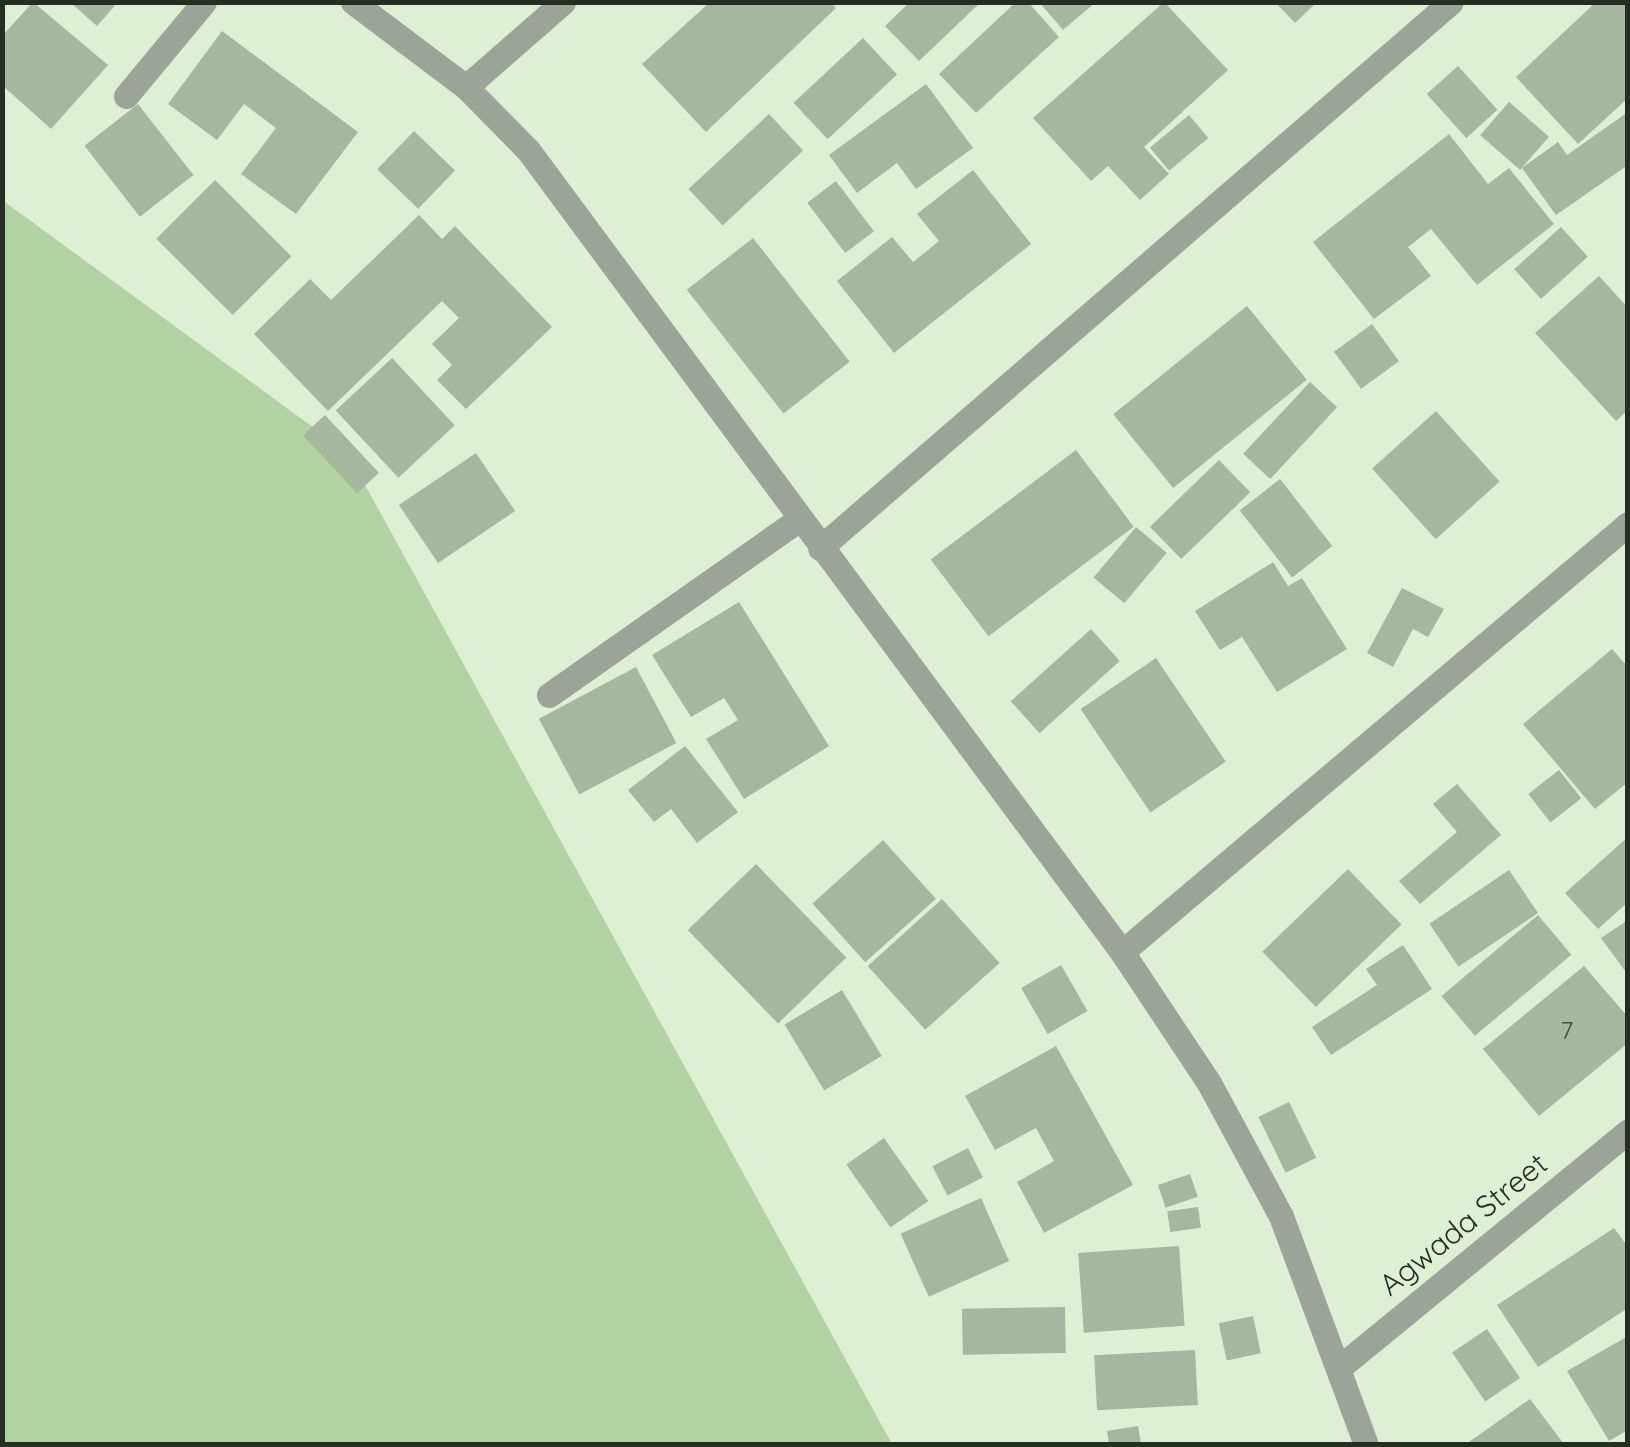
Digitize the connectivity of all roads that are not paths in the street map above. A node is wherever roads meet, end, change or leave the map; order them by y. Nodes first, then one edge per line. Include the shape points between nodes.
1 (204, 2) edge
2 (353, 2) edge
3 (563, 2) edge
4 (1451, 2) edge
5 (466, 87) junction
6 (126, 96) dead end
7 (799, 519) junction
8 (1628, 524) edge
9 (820, 548) junction
10 (549, 696) dead end
11 (1122, 952) junction
12 (1628, 1131) edge
13 (1340, 1367) junction
14 (1366, 1444) edge

1 - 6 street
2 - 5 street
3 - 5 street
4 - 9 street
5 - 7 street via 528,150
7 - 9 street
7 - 10 street
8 - 11 street
9 - 11 street
11 - 13 street via 1209,1084 1281,1216
12 - 13 street, Agwada Street
13 - 14 street

